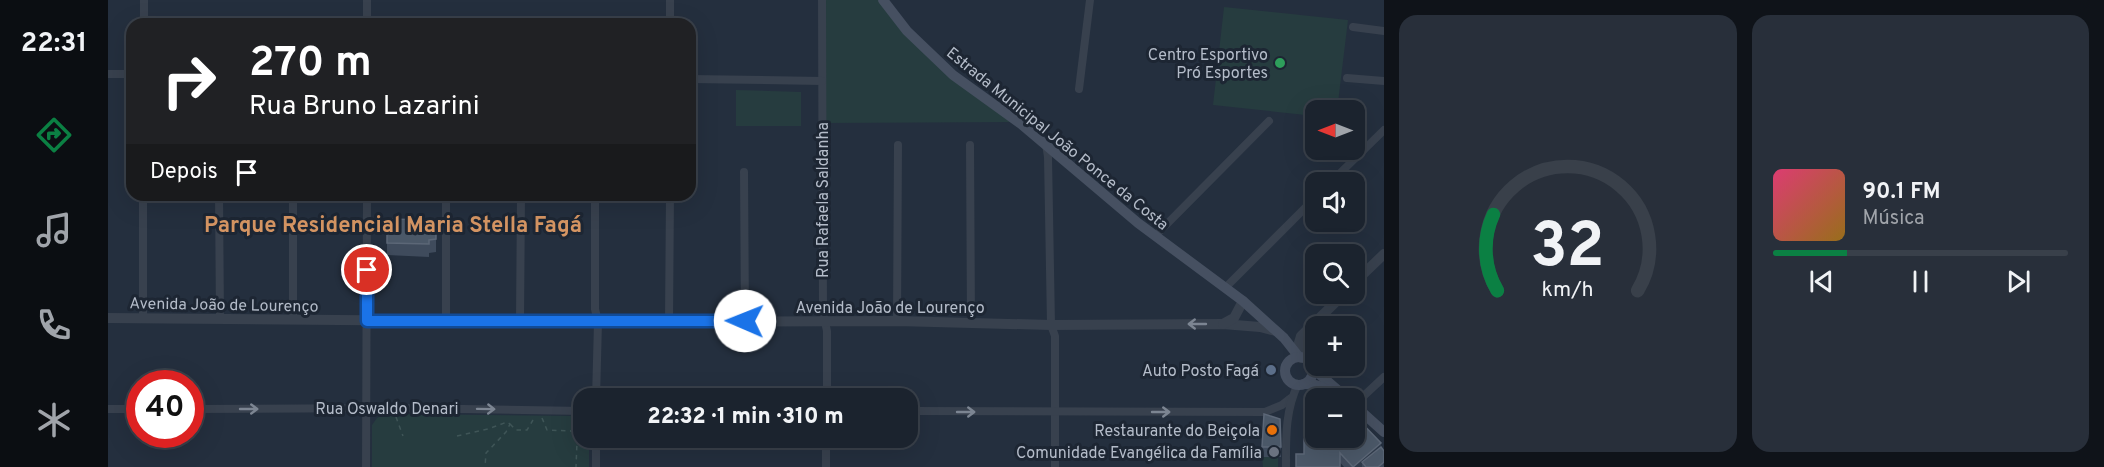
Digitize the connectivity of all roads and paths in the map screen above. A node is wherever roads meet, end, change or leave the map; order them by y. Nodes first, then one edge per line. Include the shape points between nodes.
1 (144, 0) edge
2 (367, 0) edge
3 (670, 0) edge
4 (822, 0) edge
5 (883, 0) edge
6 (1090, 0) edge
7 (144, 18) edge
8 (367, 18) edge
9 (670, 18) edge
10 (1353, 27) dead end
11 (1384, 30) edge
12 (108, 74) edge
13 (126, 74) edge
14 (1347, 78) dead end
15 (696, 79) edge
16 (822, 81) junction
17 (1384, 81) edge
18 (1079, 89) dead end
19 (1269, 121) dead end
20 (1384, 123) edge
21 (1382, 131) edge
22 (1046, 144) junction
23 (898, 145) dead end
24 (970, 145) dead end
25 (744, 172) dead end
26 (1341, 172) edge
27 (143, 201) edge
28 (219, 201) edge
29 (293, 201) edge
30 (367, 201) edge
31 (446, 201) edge
32 (521, 201) edge
33 (595, 201) edge
34 (670, 201) edge
35 (1305, 208) edge
36 (1155, 236) junction
37 (1384, 254) edge
38 (1365, 273) edge
39 (1225, 288) junction
40 (1243, 301) junction
41 (1334, 304) edge
42 (143, 317) junction
43 (108, 318) edge
44 (220, 318) junction
45 (293, 319) junction
46 (446, 320) junction
47 (520, 320) junction
48 (669, 320) junction
49 (367, 321) junction
50 (745, 321) junction
51 (897, 321) junction
52 (598, 322) junction
53 (826, 322) junction
54 (971, 322) junction
55 (1223, 324) junction
56 (1051, 325) junction
57 (1278, 333) junction
58 (1300, 357) junction
59 (1305, 360) edge
60 (1286, 367) junction
61 (1312, 376) edge
62 (1322, 376) edge
63 (1384, 377) edge
64 (1301, 384) junction
65 (596, 388) edge
66 (827, 388) edge
67 (1326, 388) edge
68 (1336, 388) edge
69 (1365, 395) edge
70 (1292, 398) junction
71 (367, 408) junction
72 (126, 409) edge
73 (204, 409) edge
74 (108, 410) edge
75 (573, 411) edge
76 (918, 411) edge
77 (1056, 412) junction
78 (1265, 412) junction
79 (395, 414) dead end
80 (535, 415) dead end
81 (541, 415) dead end
82 (1365, 415) edge
83 (510, 424) junction
84 (1287, 430) junction
85 (1384, 432) edge
86 (403, 436) dead end
87 (457, 436) dead end
88 (596, 448) edge
89 (826, 448) edge
90 (366, 467) edge
91 (485, 467) edge
92 (576, 467) edge
93 (596, 467) edge
94 (826, 467) edge
95 (1055, 467) edge
96 (1286, 467) edge

1 - 7 street
2 - 8 street
3 - 9 street
4 - 16 street, Rua Rafaela Saldanha
5 - 22 main road, Estrada Municipal João Ponce da Costa via 953,75
6 - 18 street
10 - 11 street
12 - 13 street
14 - 17 street
15 - 16 street
16 - 53 street, Rua Rafaela Saldanha
19 - 36 street
20 - 21 street
21 - 26 street
22 - 36 main road, Estrada Municipal João Ponce da Costa
22 - 56 street
23 - 51 street
24 - 54 street
25 - 50 street
27 - 42 street
28 - 44 street
29 - 45 street
30 - 49 street
31 - 46 street
32 - 47 street
33 - 52 street
34 - 48 street
35 - 39 street
36 - 39 main road, Estrada Municipal João Ponce da Costa
37 - 38 street
39 - 40 main road, Estrada Municipal João Ponce da Costa
40 - 55 street via 1234,318
40 - 57 main road, Estrada Municipal João Ponce da Costa
41 - 58 street via 1301,336
42 - 43 street, Avenida João de Lourenço
42 - 44 street, Avenida João de Lourenço
44 - 45 street, Avenida João de Lourenço
45 - 49 street, Avenida João de Lourenço
46 - 47 street, Avenida João de Lourenço
46 - 49 street, Avenida João de Lourenço
47 - 52 street, Avenida João de Lourenço
48 - 50 street, Avenida João de Lourenço
48 - 52 street, Avenida João de Lourenço
49 - 71 street
50 - 53 street, Avenida João de Lourenço
51 - 53 street, Avenida João de Lourenço
51 - 54 street, Avenida João de Lourenço
52 - 65 street
53 - 66 street, Rua Rafaela Saldanha
54 - 56 street, Avenida João de Lourenço
55 -> 56 street, Avenida João de Lourenço
55 - 57 street, Avenida João de Lourenço via 1260,327
56 - 77 street via 1055,336
57 - 58 main road
57 - 60 main road via 1286,353
58 - 59 main road
58 - 60 main road via 1292,359
60 - 64 main road via 1287,377
61 - 64 main road
62 - 68 main road
63 - 69 street
64 - 67 main road
64 - 70 street
70 - 78 street
70 - 84 street
73 -> 71 street, Rua Oswaldo Denari
71 -> 75 street, Rua Oswaldo Denari
71 - 90 street
72 - 74 street
76 -> 77 street
77 -> 78 street
77 - 95 street
78 - 84 street
79 - 86 path
80 - 83 path via 527,430 516,430
81 - 92 path via 547,430 572,431 577,441
82 - 85 main road
83 - 87 path
83 - 91 path via 486,453
84 - 96 street
88 - 93 street
89 - 94 street

